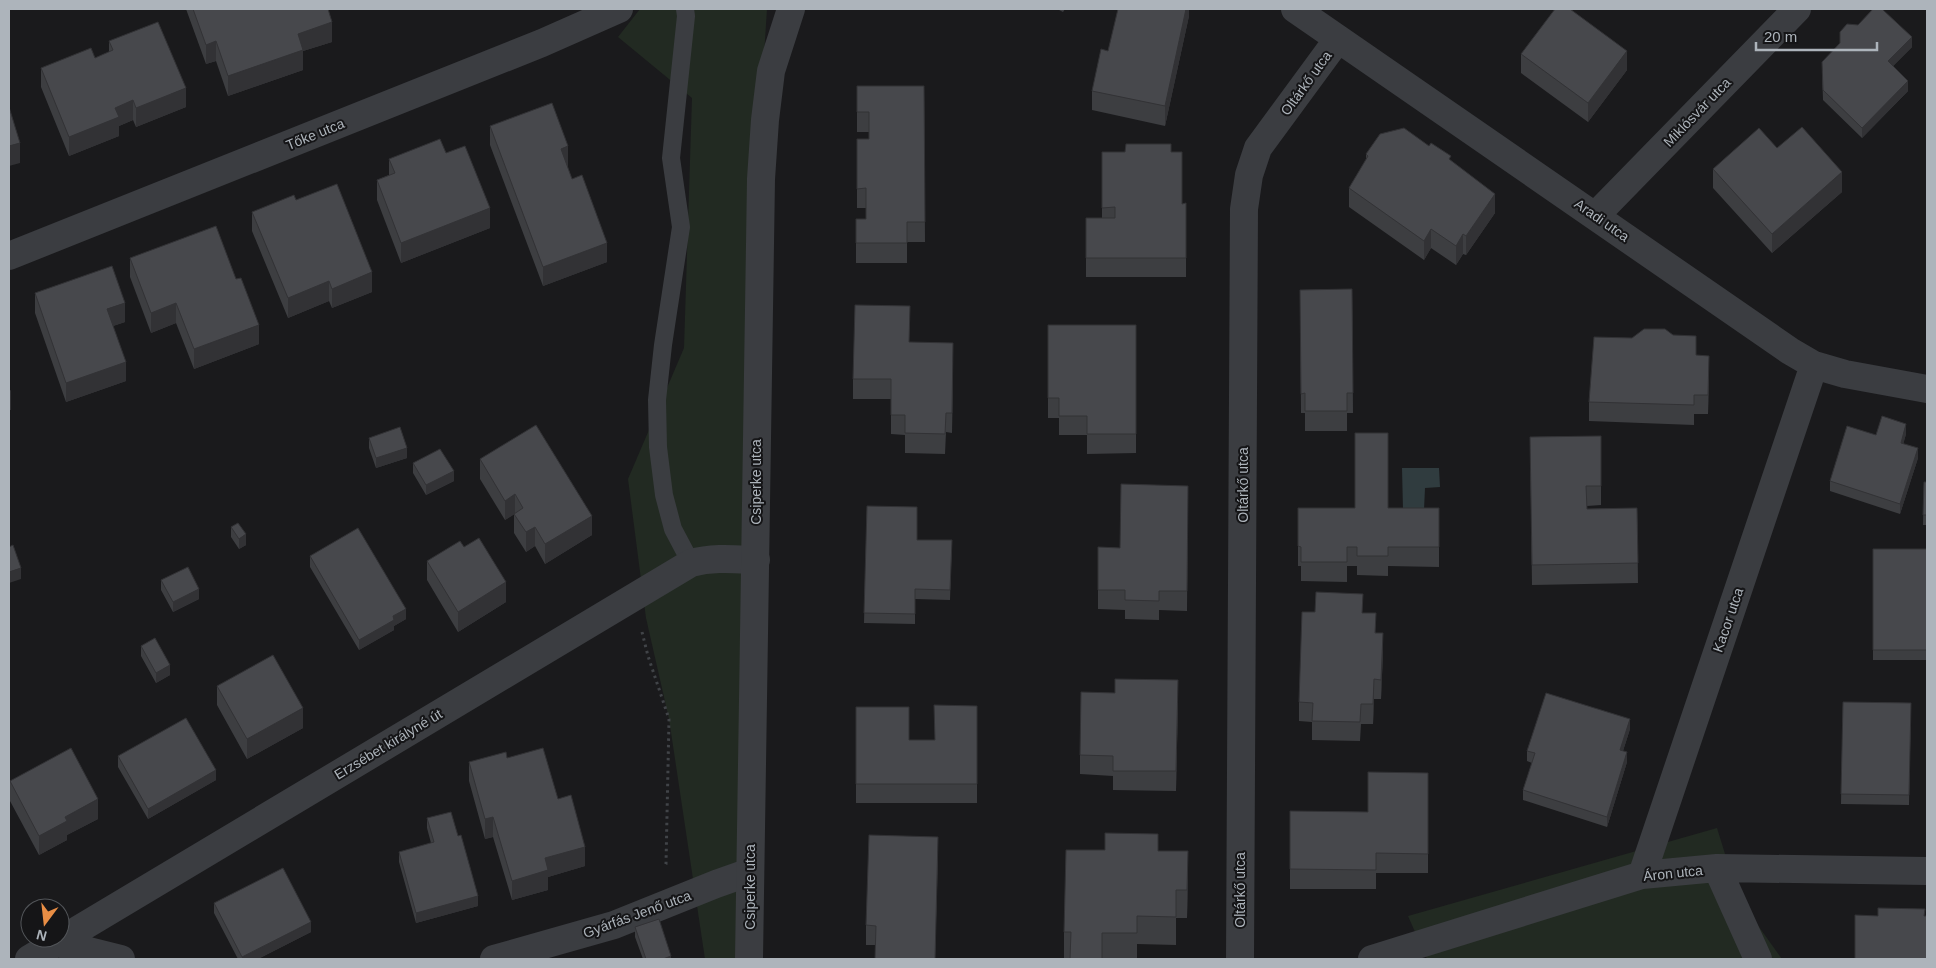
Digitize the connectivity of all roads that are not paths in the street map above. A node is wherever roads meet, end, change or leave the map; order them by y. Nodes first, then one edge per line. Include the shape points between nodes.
1 (619, 9) edge
2 (685, 9) edge
3 (791, 9) edge
4 (1295, 9) edge
5 (1797, 9) edge
6 (1338, 39) junction
7 (1596, 215) junction
8 (9, 256) edge
9 (1814, 365) junction
10 (1927, 389) edge
11 (756, 560) junction
12 (691, 563) junction
13 (1717, 868) junction
14 (1927, 871) edge
15 (750, 872) junction
16 (1642, 875) junction
17 (70, 935) edge
18 (70, 946) edge
19 (48, 948) edge
20 (30, 959) edge
21 (121, 959) edge
22 (494, 959) edge
23 (750, 959) edge
24 (1240, 959) edge
25 (1372, 959) edge
26 (1758, 959) edge

1 - 8 street, Tőke utca via 542,43
2 - 12 lane via 671,158 681,227 657,400 664,495 673,529
3 - 11 street, Csiperke utca via 771,71 761,179
4 - 6 street, Aradi utca
5 - 7 street, Miklósvár utca
6 - 7 street, Aradi utca
6 - 24 street, Oltárkő utca via 1258,148 1249,175 1244,208
7 - 9 street, Aradi utca
9 - 10 street, Aradi utca
9 - 16 street, Kacor utca
11 - 12 street, Erzsébet királyné út via 705,559
11 - 15 street, Csiperke utca
12 - 17 street, Erzsébet királyné út
13 - 14 street, Áron utca
13 - 16 street, Áron utca
13 - 26 street
15 - 22 street, Gyárfás Jenő utca via 614,926
15 - 23 street, Csiperke utca
16 - 25 street, Áron utca
18 - 21 street
19 - 20 street, Erzsébet királyné út

